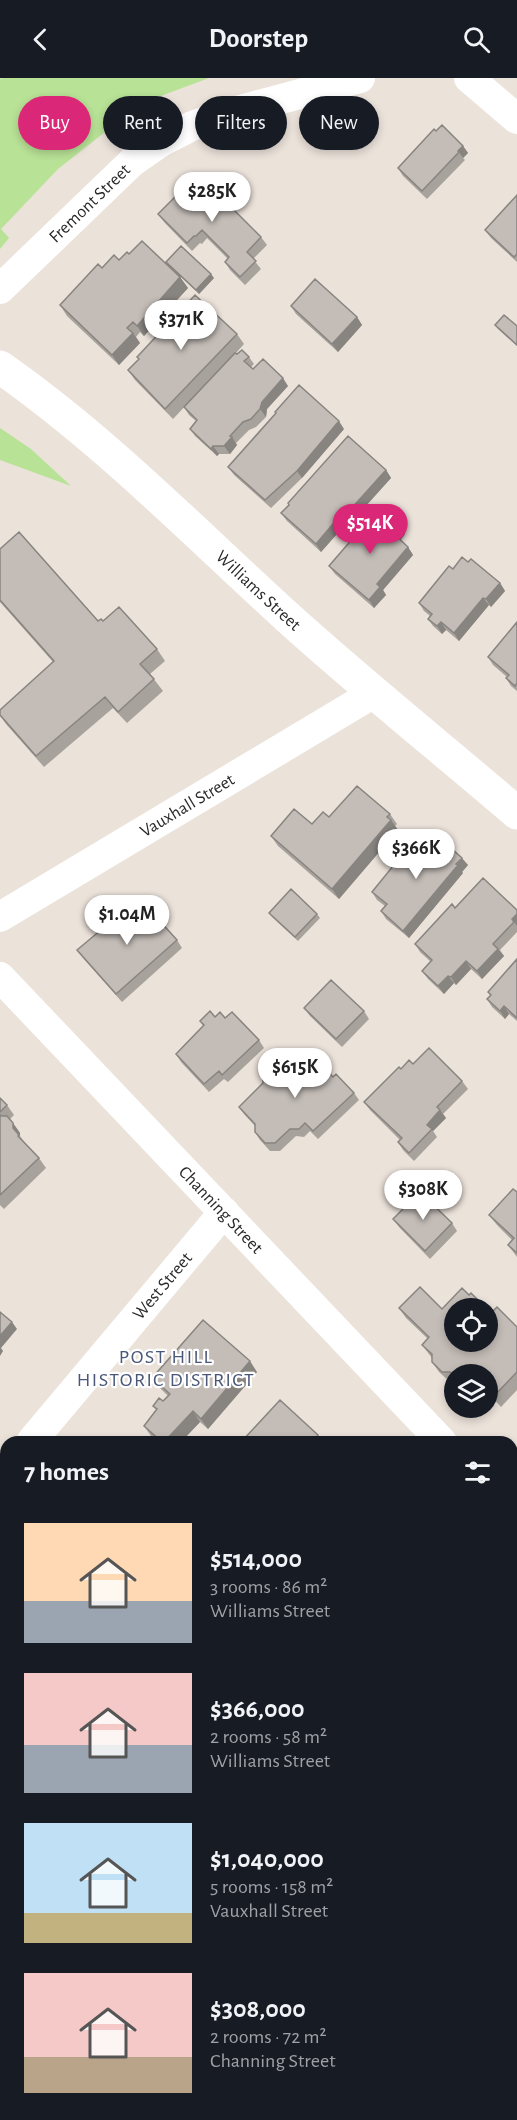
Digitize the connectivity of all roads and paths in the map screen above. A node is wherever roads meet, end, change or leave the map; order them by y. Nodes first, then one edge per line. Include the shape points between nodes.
1 (360, 78) edge
2 (469, 78) edge
3 (517, 119) edge
4 (0, 289) edge
5 (0, 367) edge
6 (375, 693) junction
7 (517, 813) edge
8 (0, 917) edge
9 (0, 977) edge
10 (224, 1212) junction
11 (37, 1436) edge
12 (436, 1436) edge

1 - 4 street, Fremont Street via 225,114 161,142 132,162
2 - 3 street
5 - 6 street, Williams Street via 86,433
6 - 7 street, Williams Street
6 - 8 street, Vauxhall Street
9 - 10 street, Channing Street
10 - 11 street, West Street
10 - 12 street, Channing Street

